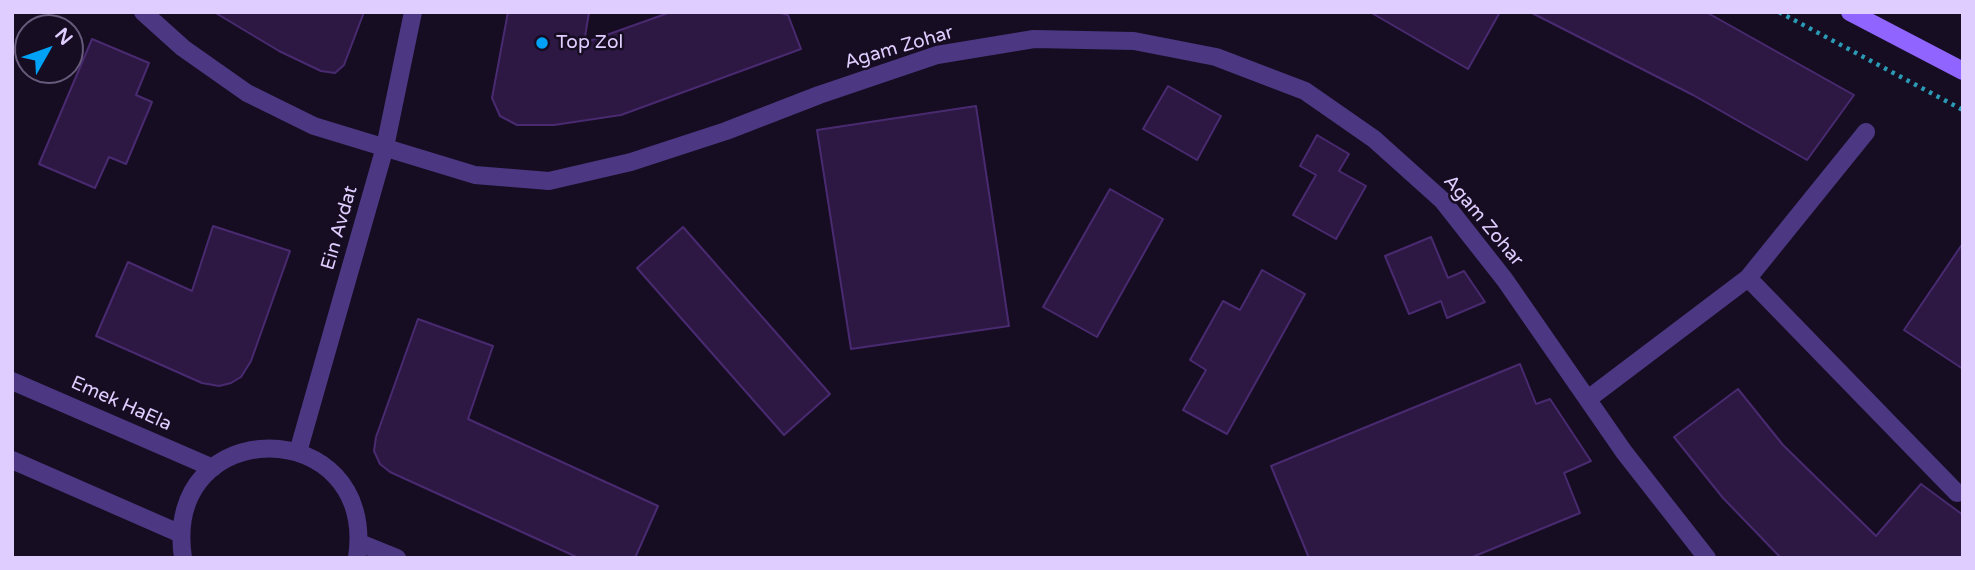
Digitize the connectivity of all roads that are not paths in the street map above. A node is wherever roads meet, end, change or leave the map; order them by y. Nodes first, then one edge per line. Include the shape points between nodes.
1 (143, 12) edge
2 (413, 12) edge
3 (1850, 12) edge
4 (1963, 71) edge
5 (1866, 132) dead end
6 (385, 147) junction
7 (1748, 278) junction
8 (12, 381) edge
9 (1588, 399) junction
10 (299, 452) junction
11 (12, 460) edge
12 (213, 468) junction
13 (1956, 493) dead end
14 (181, 534) junction
15 (359, 550) edge
16 (183, 558) edge
17 (397, 558) edge
18 (1707, 558) edge

1 - 6 street, Agam Zohar via 183,48 247,93 314,126
2 - 6 street, Ein Avdat
3 - 4 main road
5 - 7 street
6 - 9 street, Agam Zohar via 475,174 549,181 631,162 937,55 1034,39 1134,41 1216,57 1305,91 1374,139 1442,200 1505,279
6 - 10 street, Ein Avdat
7 - 9 street
7 - 13 street
8 - 12 street, Emek HaEla
9 - 18 street, Agam Zohar
10 - 12 street via 262,447 236,454
10 - 15 street via 324,466 344,487 356,513
11 - 14 street
12 - 14 street via 196,486 185,509
14 - 16 street
15 - 17 street

